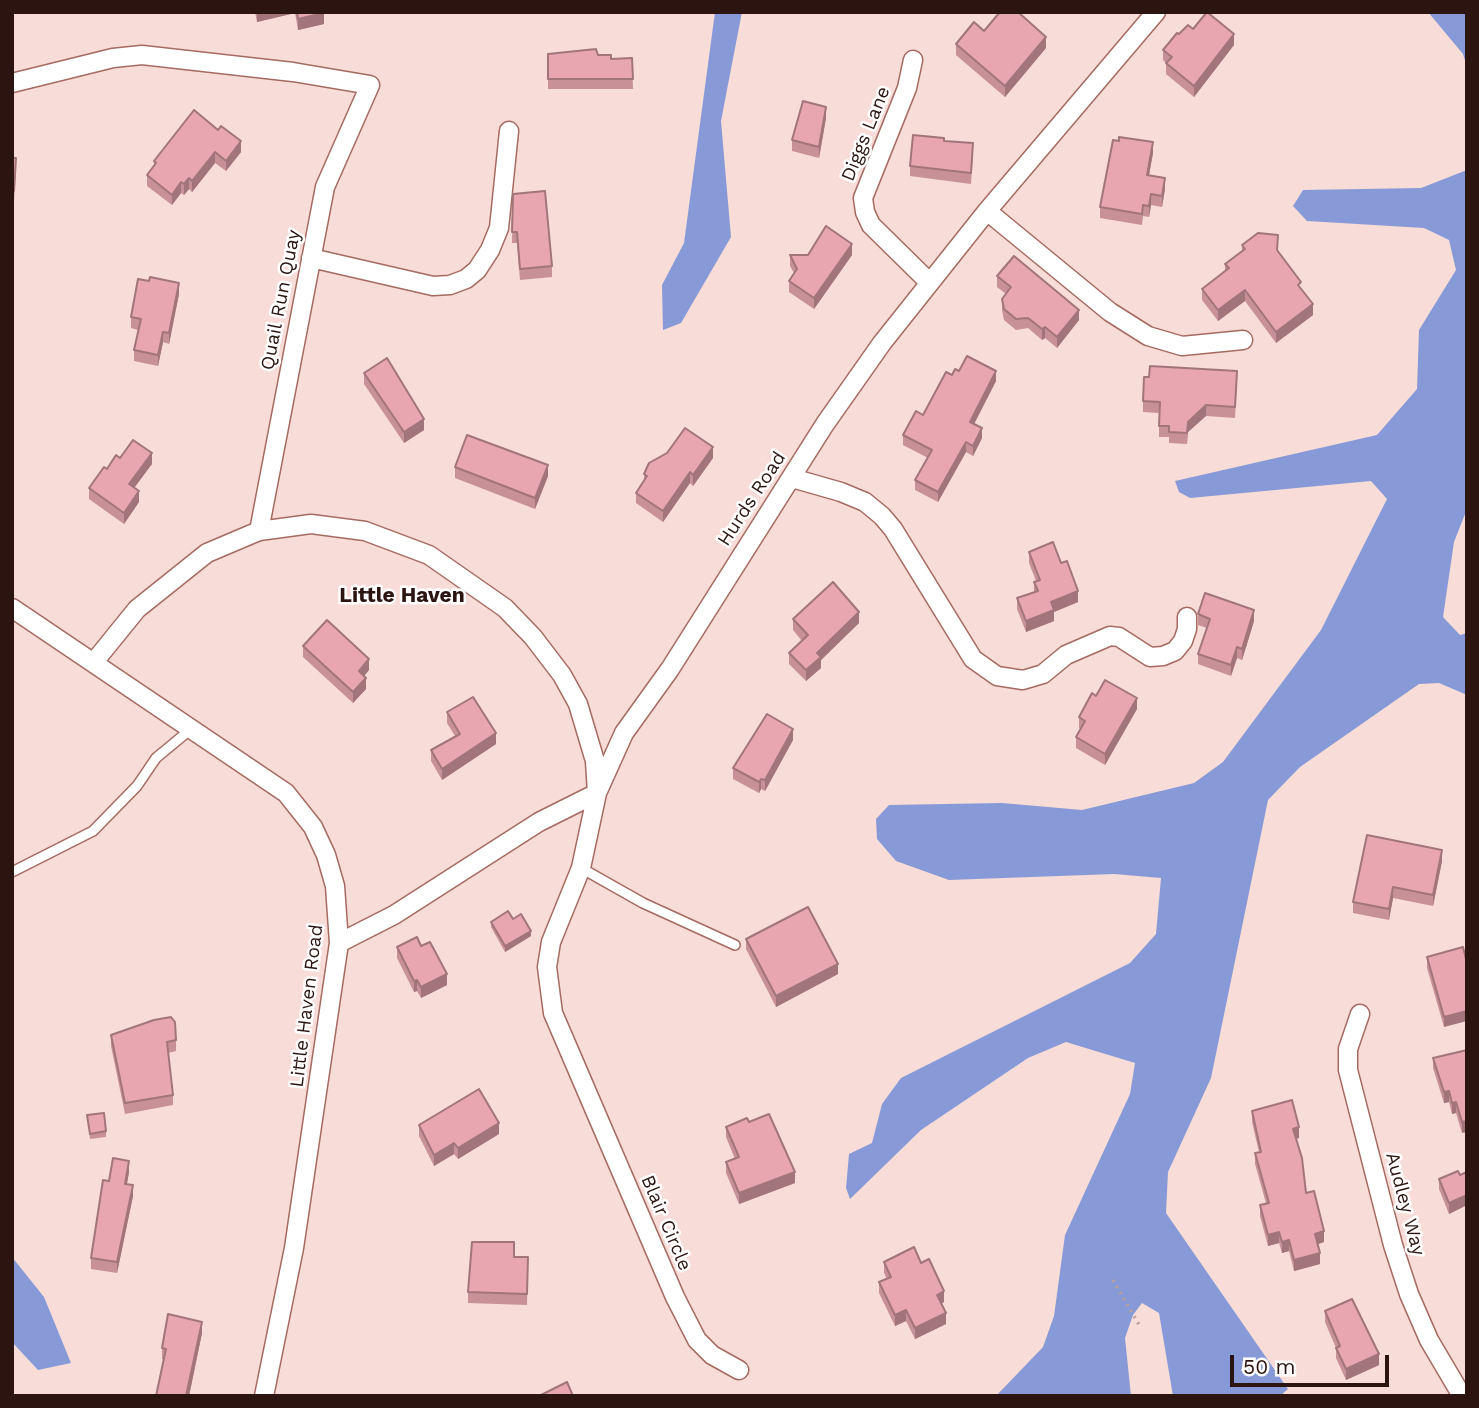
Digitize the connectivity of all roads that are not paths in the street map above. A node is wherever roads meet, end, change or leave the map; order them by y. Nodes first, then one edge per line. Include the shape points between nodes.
1 (1156, 12) edge
2 (913, 60) dead end
3 (12, 83) edge
4 (509, 131) dead end
5 (988, 211) junction
6 (311, 258) junction
7 (929, 282) junction
8 (1243, 340) dead end
9 (792, 478) junction
10 (259, 531) junction
11 (12, 608) edge
12 (1187, 617) dead end
13 (94, 662) junction
14 (191, 729) junction
15 (597, 793) junction
16 (581, 868) junction
17 (12, 872) edge
18 (339, 943) junction
19 (735, 945) dead end
20 (1360, 1014) dead end
21 (739, 1370) dead end
22 (264, 1396) edge
23 (1462, 1396) edge

1 - 5 street, Hurds Road
2 - 7 street, Diggs Lane via 907,88 863,198 871,225
3 - 6 street, Quail Run Quay via 142,55 370,85 325,187
4 - 6 street via 499,228 490,250 466,279 433,286
5 - 7 street, Hurds Road
5 - 8 street via 1110,312 1148,337 1182,346
6 - 10 street, Quail Run Quay
7 - 9 street, Hurds Road via 882,343
9 - 12 street via 865,502 882,516 973,659 997,676 1023,680 1043,674 1066,655 1110,636 1150,657 1163,656 1183,641
9 - 15 street, Hurds Road via 624,733
10 - 13 street via 207,553 168,582 136,610
10 - 15 street via 339,526 398,541 457,573 505,608 533,637 578,704 595,761
11 - 13 street, Little Haven Road
13 - 14 street, Little Haven Road
14 - 17 lane via 156,758 137,786 93,831
14 - 18 street, Little Haven Road via 286,793 313,827 335,886
15 - 16 street, Blair Circle
15 - 18 street via 539,822 394,915
16 - 19 lane via 643,903
16 - 21 street, Blair Circle via 551,942 547,967 553,1013 674,1297 697,1340
18 - 22 street, Little Haven Road via 294,1248
20 - 23 street, Audley Way via 1348,1049 1348,1070 1393,1245 1430,1340

